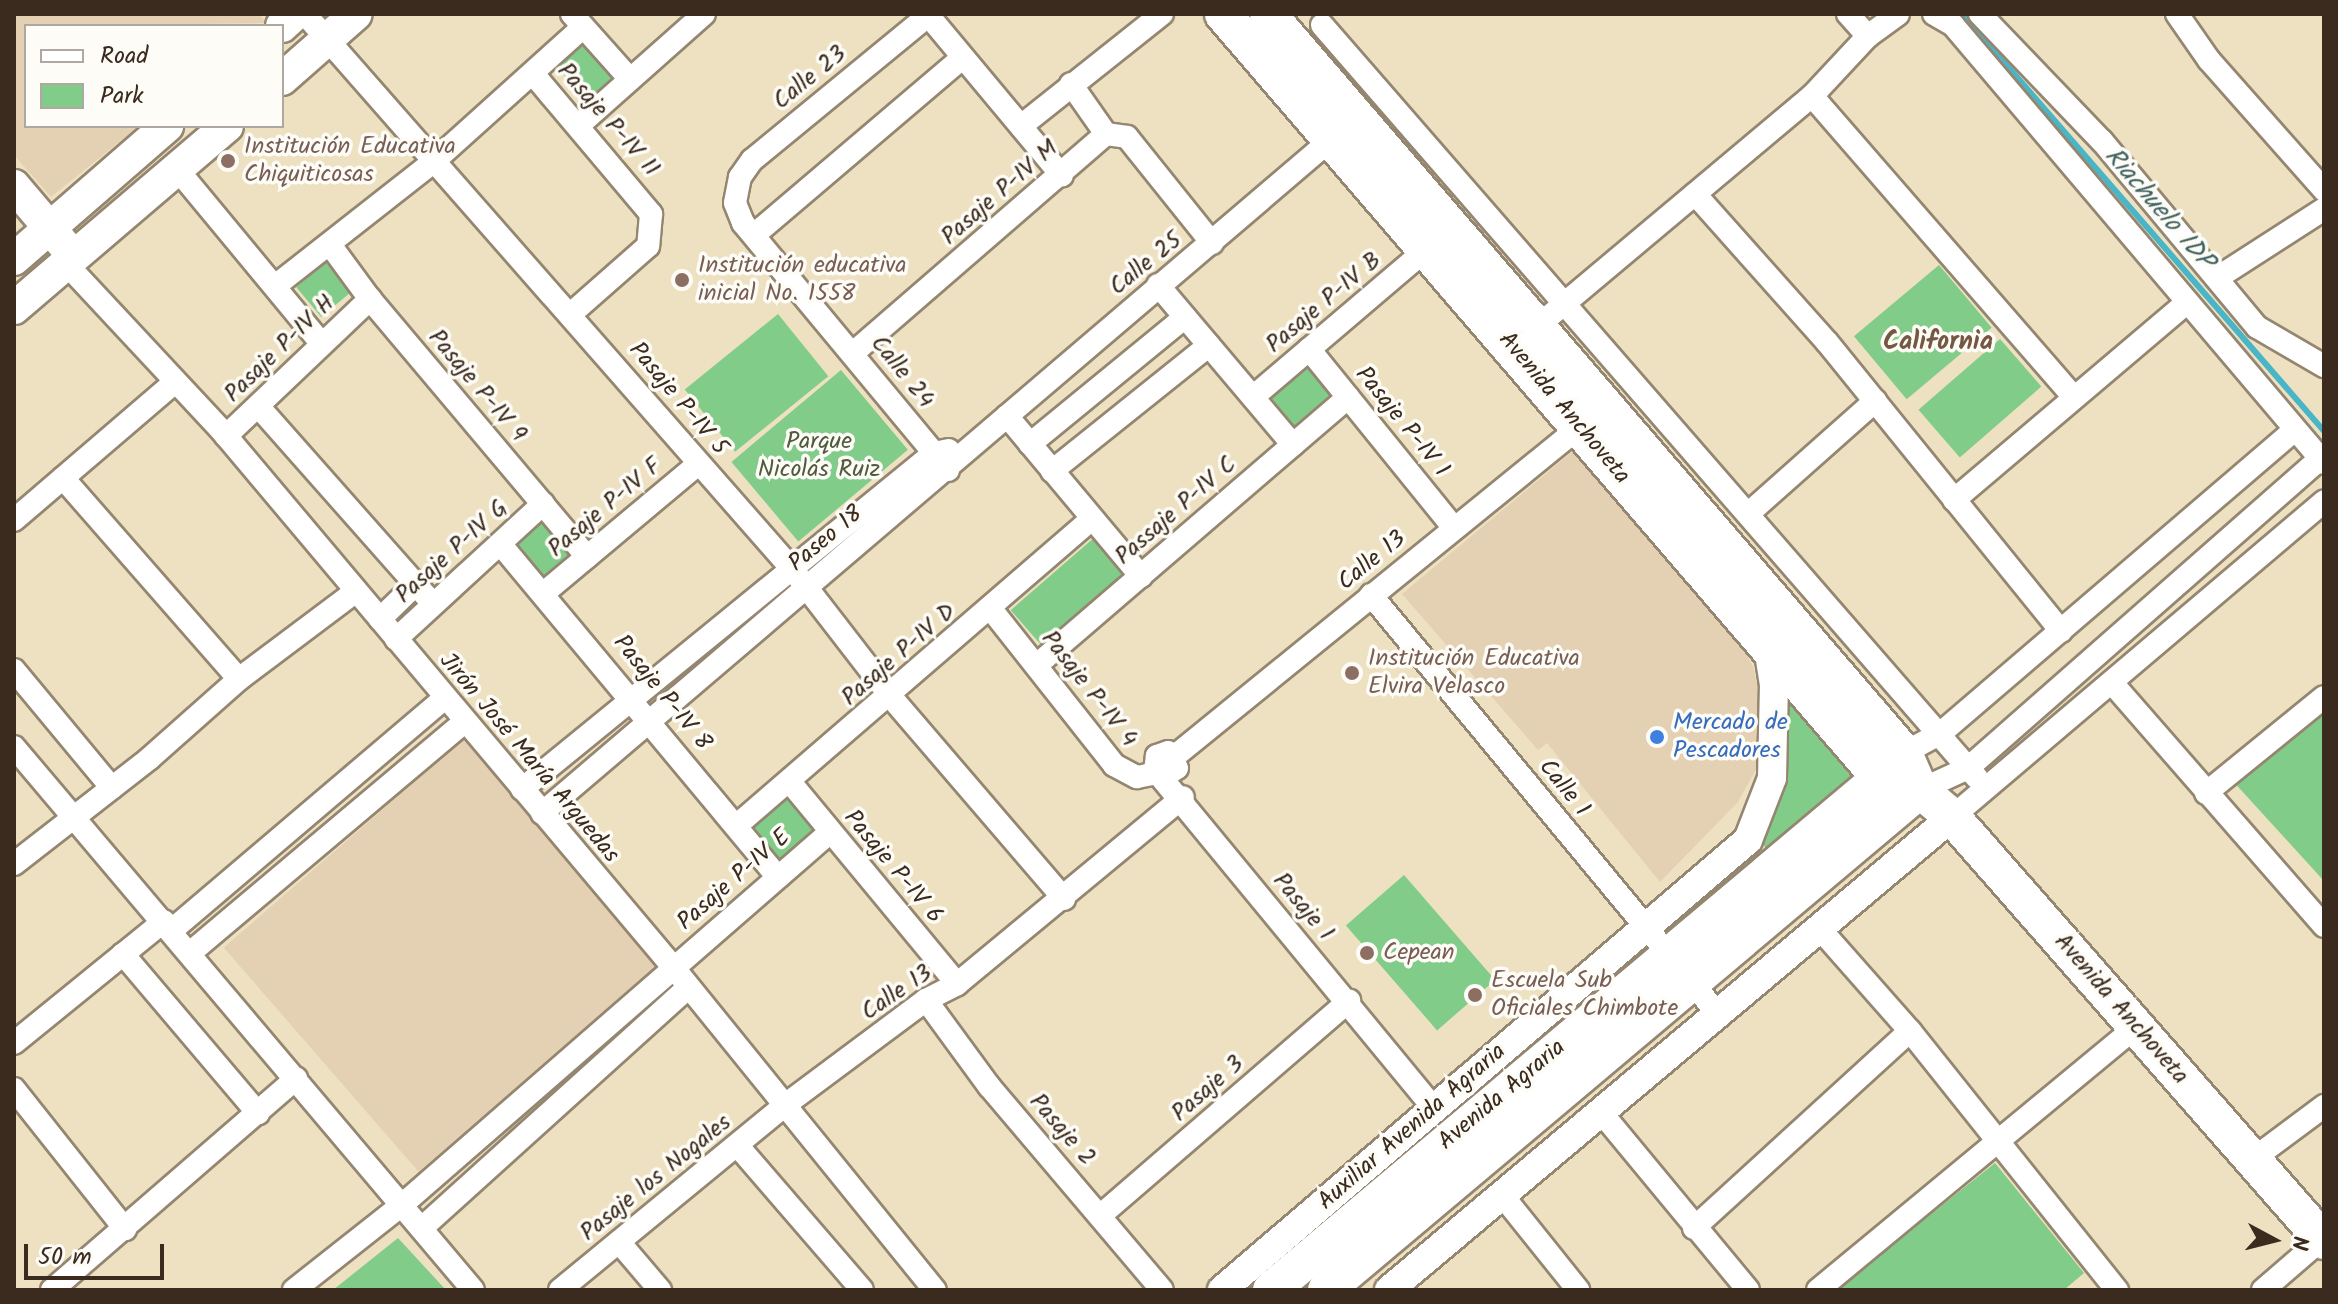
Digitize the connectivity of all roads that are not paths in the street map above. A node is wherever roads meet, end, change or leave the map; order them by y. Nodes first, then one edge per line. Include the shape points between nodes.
1 (305, 14) edge
2 (356, 14) edge
3 (704, 14) edge
4 (1162, 14) edge
5 (1223, 14) edge
6 (1268, 14) edge
7 (1848, 14) edge
8 (1898, 14) edge
9 (1934, 14) edge
10 (1980, 14) edge
11 (2177, 14) edge
12 (929, 15) edge
13 (577, 21) edge
14 (1317, 29) edge
15 (1868, 36) junction
16 (327, 40) junction
17 (962, 58) junction
18 (534, 75) junction
19 (284, 77) edge
20 (629, 78) junction
21 (1071, 84) junction
22 (1812, 96) junction
23 (579, 125) junction
24 (1021, 126) junction
25 (165, 128) edge
26 (225, 128) edge
27 (1344, 129) junction
28 (1106, 134) junction
29 (432, 163) junction
30 (177, 169) junction
31 (1062, 176) junction
32 (14, 186) edge
33 (2324, 190) edge
34 (736, 192) joint
35 (1695, 194) junction
36 (2324, 209) edge
37 (754, 235) junction
38 (27, 240) edge
39 (1212, 243) junction
40 (331, 246) junction
41 (1428, 248) junction
42 (68, 266) junction
43 (2217, 278) junction
44 (1158, 285) junction
45 (275, 286) junction
46 (370, 299) junction
47 (2186, 303) junction
48 (1564, 304) junction
49 (14, 308) edge
50 (571, 314) junction
51 (1185, 317) junction
52 (1534, 329) junction
53 (320, 342) junction
54 (1209, 345) junction
55 (1309, 349) junction
56 (853, 353) junction
57 (2324, 366) edge
58 (174, 383) junction
59 (2073, 396) junction
60 (1253, 397) junction
61 (1348, 397) junction
62 (1875, 401) junction
63 (258, 406) junction
64 (1007, 416) junction
65 (1592, 417) junction
66 (2295, 430) junction
67 (226, 436) junction
68 (1030, 444) junction
69 (1293, 445) junction
70 (966, 447) joint
71 (941, 461) junction
72 (2322, 461) edge
73 (698, 464) junction
74 (1052, 471) junction
75 (63, 478) junction
76 (1954, 500) junction
77 (2324, 501) edge
78 (543, 504) junction
79 (1749, 513) junction
80 (1092, 519) junction
81 (14, 520) edge
82 (1454, 528) junction
83 (502, 546) junction
84 (587, 557) junction
85 (793, 570) junction
86 (1141, 576) junction
87 (415, 585) junction
88 (808, 589) junction
89 (356, 591) junction
90 (545, 592) junction
91 (1371, 595) junction
92 (433, 604) junction
93 (991, 609) junction
94 (380, 619) junction
95 (2061, 631) junction
96 (396, 639) junction
97 (1769, 653) junction
98 (1038, 664) junction
99 (14, 670) edge
100 (239, 679) junction
101 (2113, 684) junction
102 (891, 697) junction
103 (2324, 697) edge
104 (443, 699) junction
105 (634, 700) junction
106 (648, 719) junction
107 (464, 722) junction
108 (1941, 733) junction
109 (14, 747) edge
110 (1968, 768) junction
111 (1166, 769) junction
112 (1904, 775) junction
113 (790, 782) junction
114 (112, 788) junction
115 (522, 789) junction
116 (1988, 791) junction
117 (2206, 793) junction
118 (1183, 797) junction
119 (542, 813) junction
120 (73, 817) junction
121 (1952, 817) junction
122 (736, 826) junction
123 (829, 833) junction
124 (14, 864) edge
125 (778, 877) junction
126 (1064, 899) junction
127 (168, 925) junction
128 (2324, 926) edge
129 (1644, 927) junction
130 (1820, 929) junction
131 (190, 953) junction
132 (123, 954) junction
133 (673, 967) junction
134 (1679, 968) junction
135 (957, 984) junction
136 (689, 987) junction
137 (926, 1000) junction
138 (1349, 1001) junction
139 (1717, 1013) junction
140 (2137, 1026) junction
141 (1910, 1031) junction
142 (14, 1043) edge
143 (296, 1079) junction
144 (14, 1089) edge
145 (785, 1105) junction
146 (2324, 1106) edge
147 (1433, 1107) junction
148 (1600, 1111) junction
149 (258, 1113) junction
150 (2000, 1141) junction
151 (737, 1145) junction
152 (2253, 1159) junction
153 (1502, 1195) junction
154 (403, 1204) junction
155 (1101, 1215) junction
156 (1331, 1218) junction
157 (423, 1227) junction
158 (1694, 1228) junction
159 (125, 1229) junction
160 (2323, 1240) edge
161 (619, 1242) junction
162 (1365, 1257) junction
163 (1392, 1289) edge
164 (52, 1290) edge
165 (294, 1290) edge
166 (473, 1290) edge
167 (560, 1290) edge
168 (660, 1290) edge
169 (862, 1290) edge
170 (935, 1290) edge
171 (1162, 1290) edge
172 (1222, 1290) edge
173 (1271, 1290) edge
174 (1326, 1290) edge
175 (1578, 1290) edge
176 (1748, 1290) edge
177 (1818, 1290) edge
178 (2117, 1290) edge
179 (2263, 1290) edge

1 - 16 street, Pasaje P-IV 5
2 - 16 main road
3 - 20 street
4 - 21 street
5 - 27 main road, Avenida Anchoveta
6 - 14 main road, Avenida Anchoveta
7 - 15 street
8 - 15 street
9 - 47 street via 1953,25
10 - 43 street via 2102,141
11 - 33 street via 2209,60
12 - 17 street
12 - 34 street, Calle 23 via 752,160
13 - 18 street
13 - 20 street
14 - 27 main road, Avenida Anchoveta
14 - 48 street
15 - 22 street
16 - 19 main road
16 - 29 street, Pasaje P-IV 5
17 - 24 street
17 - 37 street
18 - 23 street, Pasaje P-IV 11
18 - 29 street
20 - 23 street
21 - 24 street
21 - 28 street
22 - 35 street
22 - 59 street
23 - 50 street, Pasaje P-IV 11 via 651,214 648,246
24 - 31 street
25 - 38 main road
26 - 30 main road
27 - 39 street, Calle 25
27 - 41 main road, Avenida Anchoveta
27 - 52 main road, Avenida Anchoveta
28 - 31 street, Pasaje P-IV M
28 - 39 street via 1127,137
29 - 40 street
29 - 50 street, Pasaje P-IV 5
30 - 42 main road
30 - 45 street
31 - 56 street, Pasaje P-IV M
32 - 38 main road
34 - 37 street, Calle 24 via 737,214
35 - 48 street
35 - 62 street
36 - 43 street
37 - 56 street, Calle 24
38 - 42 main road
39 - 44 street, Calle 25
40 - 45 street
40 - 46 street, Pasaje P-IV 9
41 - 55 street, Pasaje P-IV B
41 - 65 main road, Avenida Anchoveta
42 - 49 main road
42 - 58 street, Jirón José María Arguedas
43 - 57 street via 2257,327
44 - 51 street
44 - 64 street, Calle 25
45 - 53 street
46 - 53 street, Pasaje P-IV H
46 - 78 street, Pasaje P-IV 9
47 - 59 street
47 - 66 street
48 - 52 street
48 - 79 street
50 - 73 street, Pasaje P-IV 5
51 - 54 street
51 - 68 street
52 - 65 main road, Avenida Anchoveta
53 - 63 street, Pasaje P-IV H
54 - 60 street
54 - 74 street
55 - 60 street, Pasaje P-IV B
55 - 61 street, Pasaje P-IV 1
56 - 71 street, Calle 24
58 - 67 street, Jirón José María Arguedas
58 - 75 street
59 - 76 street
60 - 69 street
61 - 69 street, Passaje P-IV C
61 - 82 street, Pasaje P-IV 1
62 - 76 street
62 - 79 street
63 - 67 street, Pasaje P-IV H
63 - 87 street
64 - 68 street
64 - 70 street, Calle 25
65 - 82 street, Calle 13
65 - 97 main road, Avenida Anchoveta
65 - 112 main road, Avenida Anchoveta
66 - 72 street
66 - 95 street
67 - 89 street, Jirón José María Arguedas
68 - 74 street
69 - 86 street, Passaje P-IV C
70 - 71 street, Paseo 18
71 - 85 street, Paseo 18
71 - 88 street, Paseo 18
72 - 110 street
73 - 84 street, Pasaje P-IV F
73 - 85 street, Pasaje P-IV 5
74 - 80 street
75 - 81 street
75 - 100 street
76 - 95 street
77 - 101 street
78 - 83 street, Pasaje P-IV G
78 - 84 street, Pasaje P-IV 9
79 - 108 street
80 - 86 street
80 - 93 street, Pasaje P-IV D
82 - 91 street, Calle 13
83 - 90 street, Pasaje P-IV 8
83 - 92 street, Pasaje P-IV G
84 - 90 street, Pasaje P-IV F
85 - 88 street, Pasaje P-IV 5
85 - 105 street, Paseo 18
86 - 98 street, Passaje P-IV C
87 - 92 street
87 - 94 street
88 - 102 street, Pasaje P-IV 5
88 - 106 street, Paseo 18
89 - 94 street, Jirón José María Arguedas
89 - 100 street
90 - 105 street, Pasaje P-IV 8
91 - 111 street, Calle 13
91 - 129 street, Calle 1
92 - 96 street, Pasaje P-IV G
93 - 98 street, Pasaje P-IV 4
93 - 102 street, Pasaje P-IV D
94 - 96 street, Jirón José María Arguedas
95 - 108 street
96 - 104 street, Jirón José María Arguedas
97 - 112 main road, Avenida Anchoveta
97 - 129 street, Auxiliar Avenida Agraria via 1773,765 1757,826 1748,840
98 - 111 street, Pasaje P-IV 4 via 1114,765 1137,777
99 - 114 street
100 - 114 street
101 - 116 street
101 - 117 street
102 - 113 street, Pasaje P-IV D
102 - 126 street, Pasaje P-IV 5
103 - 117 street
104 - 107 street, Jirón José María Arguedas
104 - 127 street
105 - 106 street, Pasaje P-IV 8
105 - 115 street, Paseo 18
106 - 119 street, Paseo 18
106 - 122 street, Pasaje P-IV 8
107 - 115 street, Jirón José María Arguedas
107 - 131 street
108 - 110 street
108 - 112 street
109 - 120 street
110 - 112 street
110 - 116 street
111 - 118 street, Pasaje 1
112 - 121 main road, Avenida Anchoveta
112 - 134 main road, Avenida Agraria
113 - 122 street, Pasaje P-IV D
113 - 123 street, Pasaje P-IV 6
114 - 120 street
115 - 119 street, Jirón José María Arguedas
116 - 121 street
117 - 128 street
118 - 126 street, Calle 13
118 - 138 street, Pasaje 1
119 - 133 street, Jirón José María Arguedas
120 - 124 street
120 - 127 street
121 - 130 street
121 - 140 main road, Avenida Anchoveta
122 - 125 street, Pasaje P-IV 8
123 - 125 street, Pasaje P-IV E
123 - 135 street, Pasaje P-IV 6
125 - 133 street, Pasaje P-IV E
126 - 135 street, Calle 13
127 - 131 street
127 - 132 street
129 - 134 street, Calle 1
129 - 147 street, Auxiliar Avenida Agraria
130 - 139 street
130 - 141 street
131 - 143 street
132 - 142 street
132 - 149 street
133 - 136 street, Jirón José María Arguedas
133 - 154 street, Pasaje P-IV E
134 - 139 street, Calle 1
134 - 156 main road, Avenida Agraria
134 - 162 main road, Avenida Agraria
135 - 137 street, Calle 13
136 - 145 street, Jirón José María Arguedas
136 - 157 street
137 - 145 street, Calle 13
137 - 155 street, Pasaje 2 via 989,1086
138 - 147 street, Pasaje 1
138 - 155 street, Pasaje 3
139 - 148 street
140 - 150 street
140 - 152 main road, Avenida Anchoveta
141 - 150 street
141 - 158 street
143 - 149 street
143 - 154 street
144 - 159 street
145 - 151 street, Pasaje los Nogales
145 - 170 street, Jirón José María Arguedas
146 - 152 street
147 - 156 street, Auxiliar Avenida Agraria
148 - 153 street
148 - 158 street
149 - 159 street
150 - 177 street
150 - 178 street
151 - 161 street, Pasaje los Nogales
151 - 169 street
152 - 160 main road, Avenida Anchoveta
153 - 163 street
153 - 175 street
154 - 157 street
154 - 165 street, Pasaje P-IV E
155 - 171 street, Pasaje 2
156 - 162 street
156 - 172 street, Auxiliar Avenida Agraria
156 - 173 main road, Avenida Agraria
157 - 166 street
158 - 176 street
159 - 164 street
160 - 179 street
161 - 167 street, Pasaje los Nogales
161 - 168 street
162 - 163 street
162 - 174 main road, Avenida Agraria

